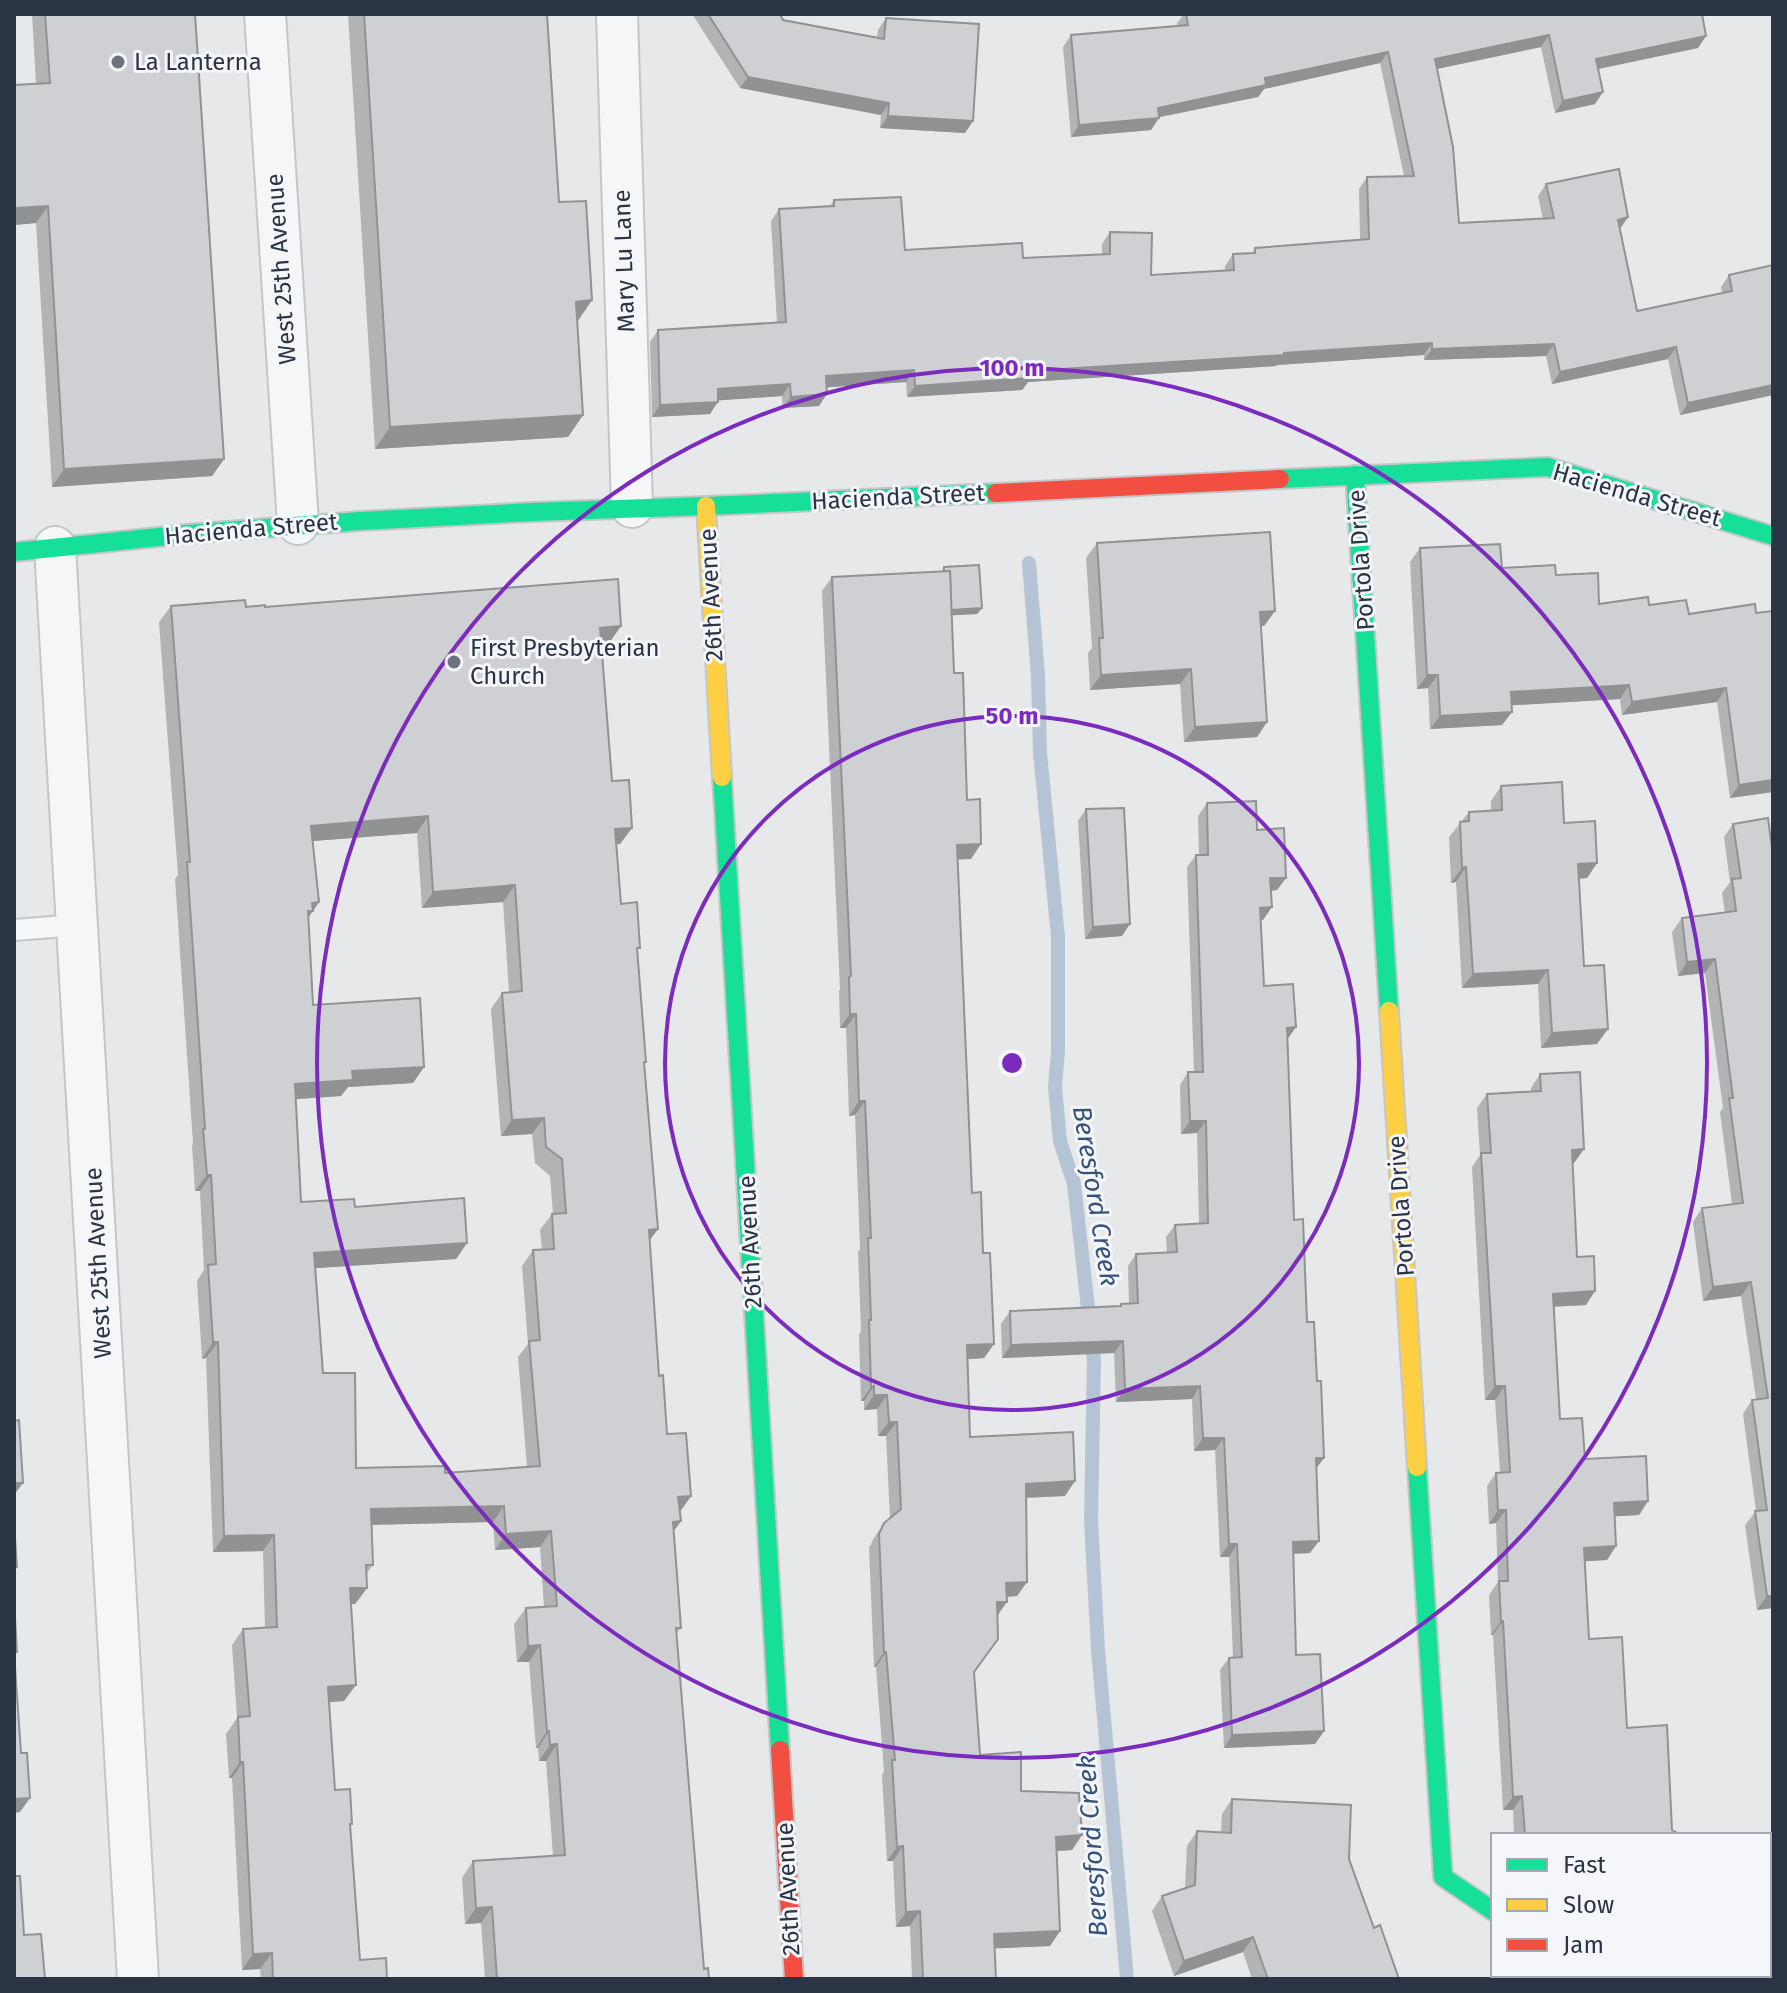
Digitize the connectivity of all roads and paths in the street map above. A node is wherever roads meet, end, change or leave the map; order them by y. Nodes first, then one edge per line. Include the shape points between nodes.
1 (265, 14) edge
2 (617, 14) edge
3 (1355, 475) junction
4 (706, 506) junction
5 (632, 507) junction
6 (298, 524) junction
7 (1773, 536) edge
8 (55, 547) junction
9 (14, 552) edge
10 (78, 925) junction
11 (14, 930) edge
12 (1491, 1910) edge
13 (138, 1979) edge
14 (794, 1979) edge

1 - 6 street, West 25th Avenue
2 - 5 street, Mary Lu Lane
3 - 4 street, Hacienda Street
3 - 7 street, Hacienda Street via 1548,467
3 - 12 street, Portola Drive via 1443,1877
4 - 5 street, Hacienda Street
4 - 14 street, 26th Avenue
5 - 6 street, Hacienda Street
6 - 8 street, Hacienda Street
8 - 9 street, Hacienda Street
8 - 10 street, West 25th Avenue
10 - 11 lane
10 - 13 street, West 25th Avenue

